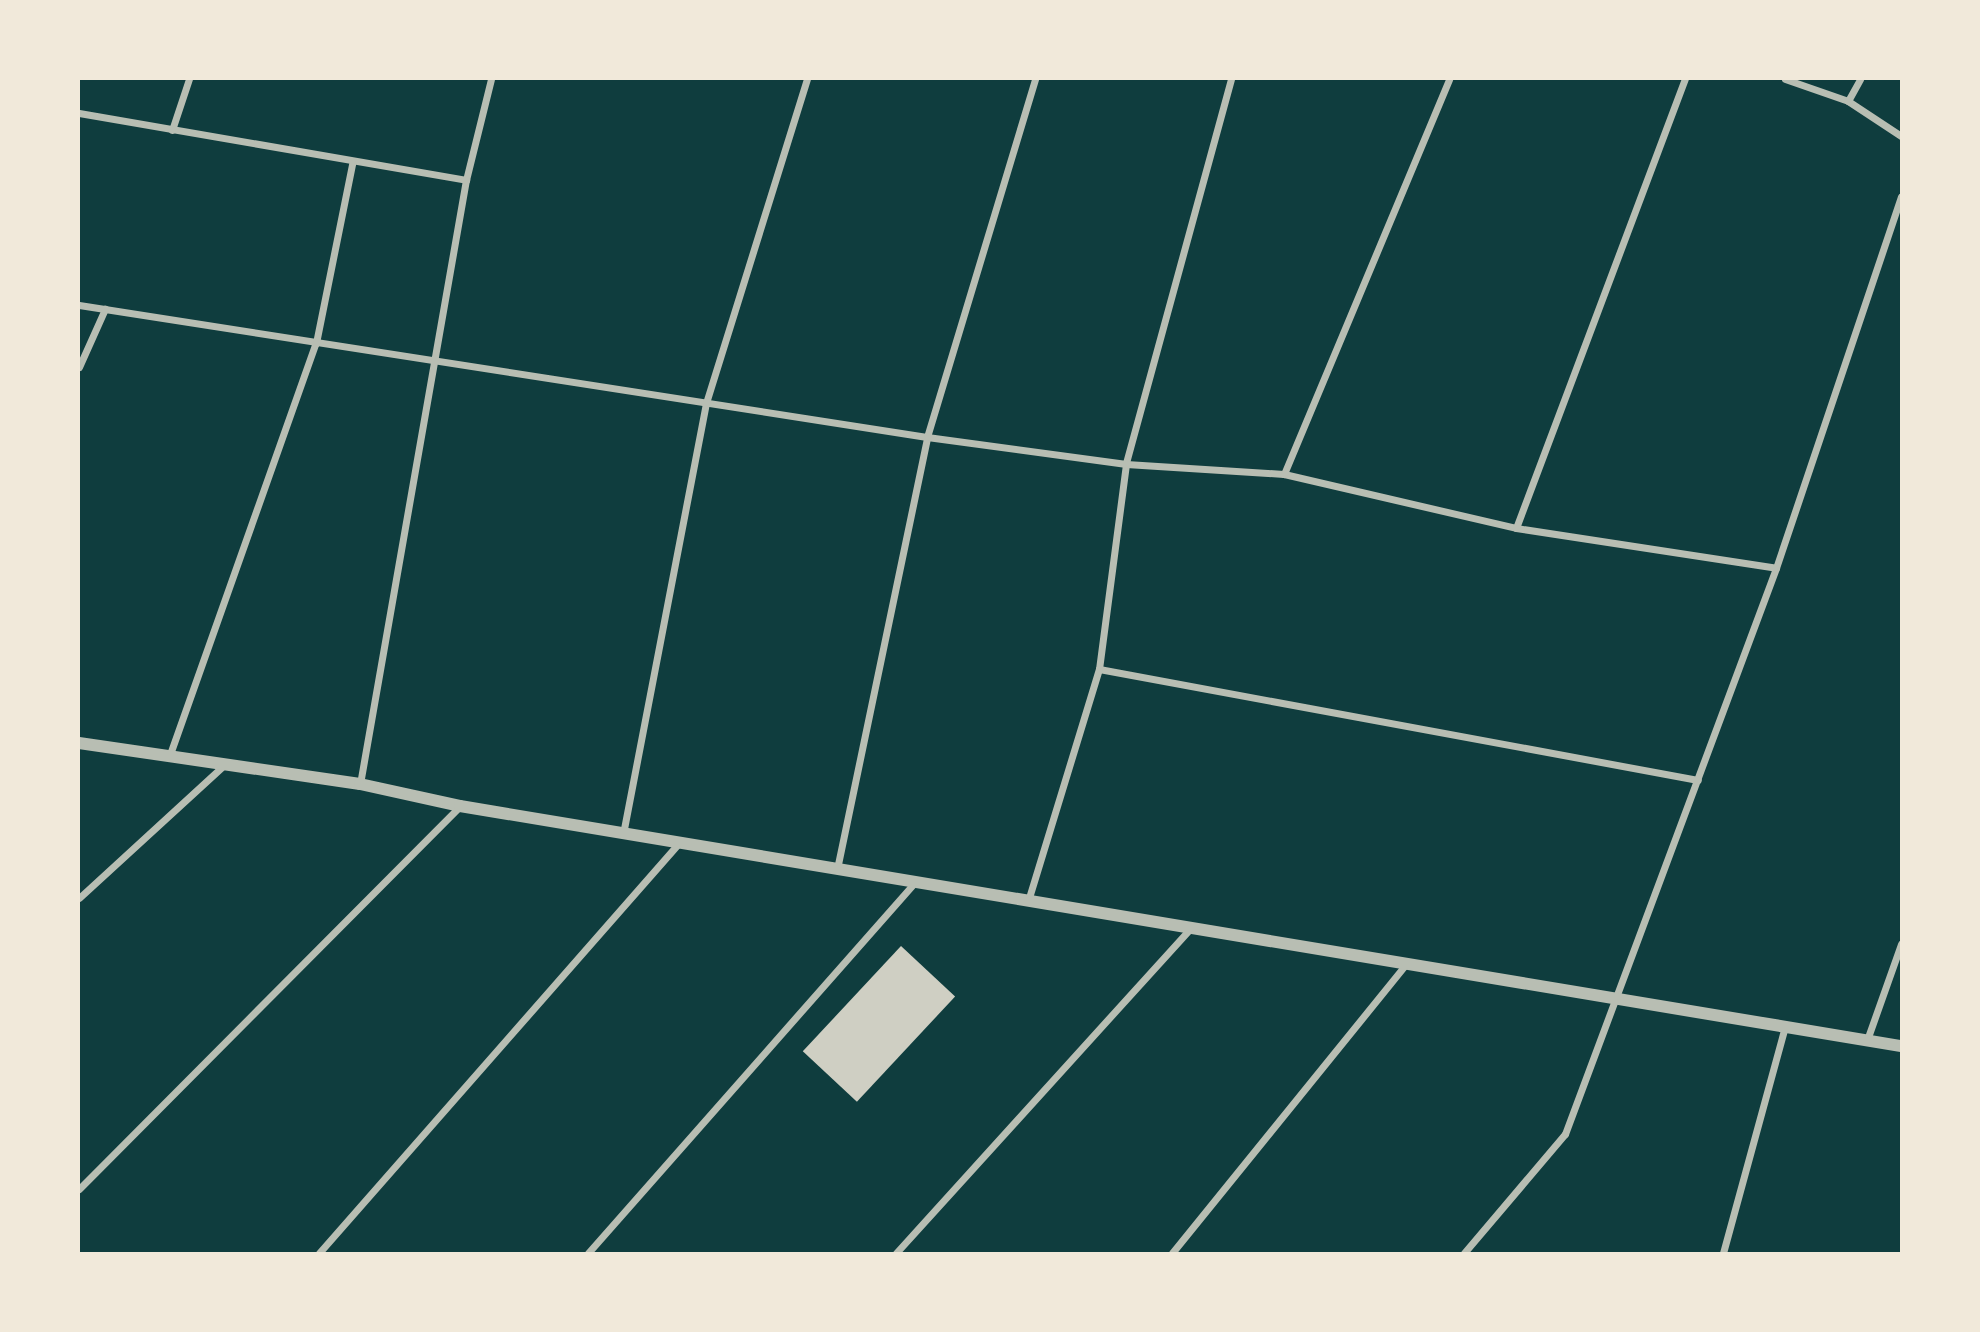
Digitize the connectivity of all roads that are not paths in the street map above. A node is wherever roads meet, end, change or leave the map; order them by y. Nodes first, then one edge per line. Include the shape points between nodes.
1 (188, 79) edge
2 (491, 79) edge
3 (807, 79) edge
4 (1035, 79) edge
5 (1231, 79) edge
6 (1449, 79) edge
7 (1685, 79) edge
8 (1785, 79) edge
9 (1860, 79) edge
10 (1848, 101) junction
11 (79, 113) edge
12 (172, 130) junction
13 (1901, 136) edge
14 (352, 164) junction
15 (466, 180) junction
16 (1901, 196) edge
17 (79, 305) edge
18 (105, 309) junction
19 (316, 343) junction
20 (437, 360) junction
21 (79, 367) edge
22 (706, 403) junction
23 (927, 437) junction
24 (1126, 464) junction
25 (1284, 474) junction
26 (1516, 528) junction
27 (1776, 568) junction
28 (1099, 669) junction
29 (79, 743) edge
30 (169, 758) junction
31 (222, 767) junction
32 (1698, 780) junction
33 (359, 784) junction
34 (460, 806) junction
35 (623, 834) junction
36 (680, 843) junction
37 (837, 869) junction
38 (915, 882) junction
39 (79, 898) edge
40 (1028, 901) junction
41 (1191, 928) junction
42 (1901, 944) edge
43 (1406, 964) junction
44 (1617, 999) junction
45 (1785, 1027) junction
46 (1867, 1040) junction
47 (1901, 1046) edge
48 (79, 1189) edge
49 (319, 1253) edge
50 (588, 1253) edge
51 (896, 1253) edge
52 (1172, 1253) edge
53 (1464, 1253) edge
54 (1723, 1253) edge

1 - 12 street
2 - 15 street
3 - 22 street
4 - 23 street
5 - 24 street
6 - 25 street
7 - 26 street
8 - 10 street
9 - 10 street
10 - 13 street
11 - 12 street
12 - 14 street
14 - 15 street
14 - 19 street
15 - 20 street
16 - 27 street
17 - 18 street
18 - 19 street
18 - 21 street
19 - 20 street
19 - 30 street
20 - 22 street
20 - 33 street
22 - 23 street
22 - 35 street
23 - 24 street
23 - 37 street
24 - 25 street
24 - 28 street
25 - 26 street
26 - 27 street
27 - 32 street
28 - 32 street
28 - 40 street
29 - 30 street
30 - 31 street
31 - 33 street
31 - 39 street
32 - 44 street
33 - 34 street
34 - 35 street
34 - 48 street
35 - 36 street
36 - 37 street
36 - 49 street
37 - 38 street
38 - 40 street
38 - 50 street
40 - 41 street
41 - 43 street
41 - 51 street
42 - 46 street
43 - 44 street
43 - 52 street
44 - 45 street
44 - 53 street via 1565,1134
45 - 46 street
45 - 54 street
46 - 47 street

